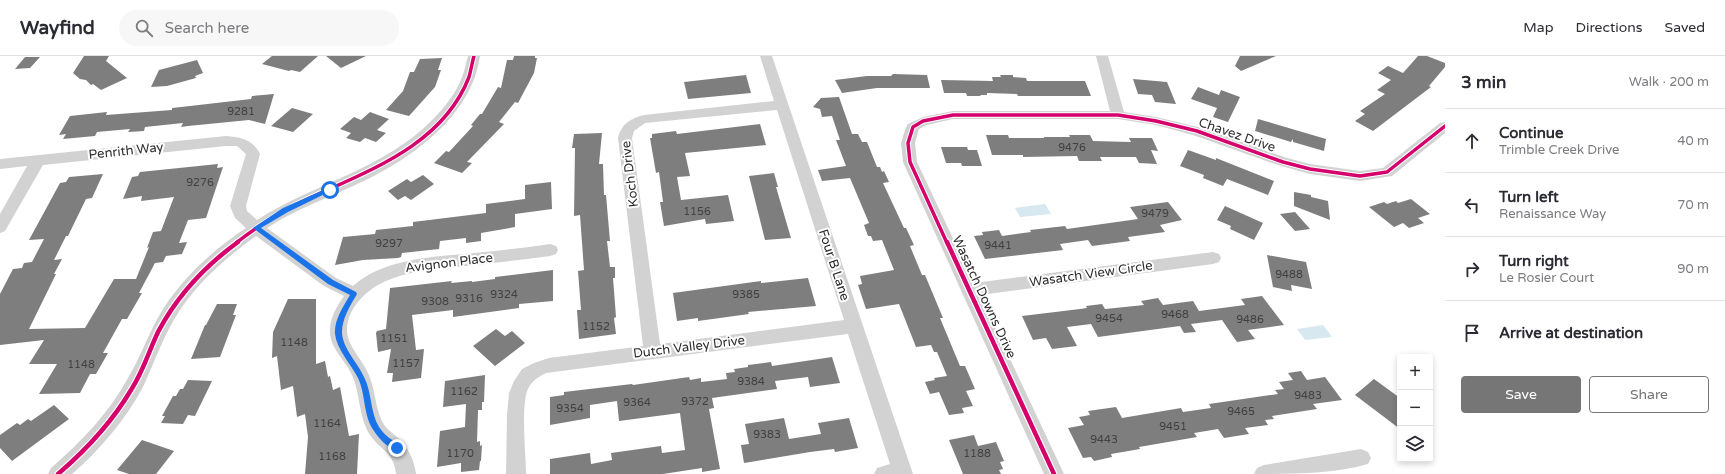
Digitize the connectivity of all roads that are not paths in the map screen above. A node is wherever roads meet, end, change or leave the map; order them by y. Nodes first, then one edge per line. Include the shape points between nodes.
1 (474, 56) edge
2 (766, 56) edge
3 (1102, 56) edge
4 (781, 104) junction
5 (1118, 115) junction
6 (1445, 126) edge
7 (913, 127) joint
8 (38, 160) junction
9 (0, 164) edge
10 (0, 227) edge
11 (256, 228) junction
12 (550, 250) dead end
13 (1213, 258) dead end
14 (969, 290) junction
15 (354, 294) junction
16 (854, 326) junction
17 (652, 352) junction
18 (1361, 458) dead end
19 (897, 473) edge
20 (58, 474) edge
21 (406, 474) edge
22 (516, 474) edge
23 (1054, 474) edge
24 (1264, 474) edge

1 - 11 street via 460,94 422,137 378,167 286,210
2 - 4 street, Four B Lane
3 - 5 street
4 - 16 street, Four B Lane
4 - 17 street, Koch Drive via 644,119 626,131
5 - 6 street, Chavez Drive via 1197,131 1310,169 1360,176 1381,174 1392,169
5 - 7 street, Chavez Drive via 953,115 923,121
7 - 14 street, Wasatch Downs Drive via 908,143 910,162
8 - 9 street, Penrith Way
8 - 10 street
8 - 11 street, Penrith Way via 226,141 240,142 250,147 253,158 238,210
11 - 15 street via 330,282
11 - 20 street via 209,265 184,293 159,331 142,370 122,405 93,440
12 - 15 street, Avignon Place via 400,269 380,276
13 - 14 street, Wasatch View Circle
14 - 23 street, Wasatch Downs Drive
15 - 21 street via 345,307 340,322 340,341 362,378 372,421 381,434 400,452 406,463
16 - 17 street, Dutch Valley Drive
16 - 19 street, Four B Lane
17 - 22 street, Dutch Valley Drive via 549,365 527,376 520,387 517,399
18 - 24 street

